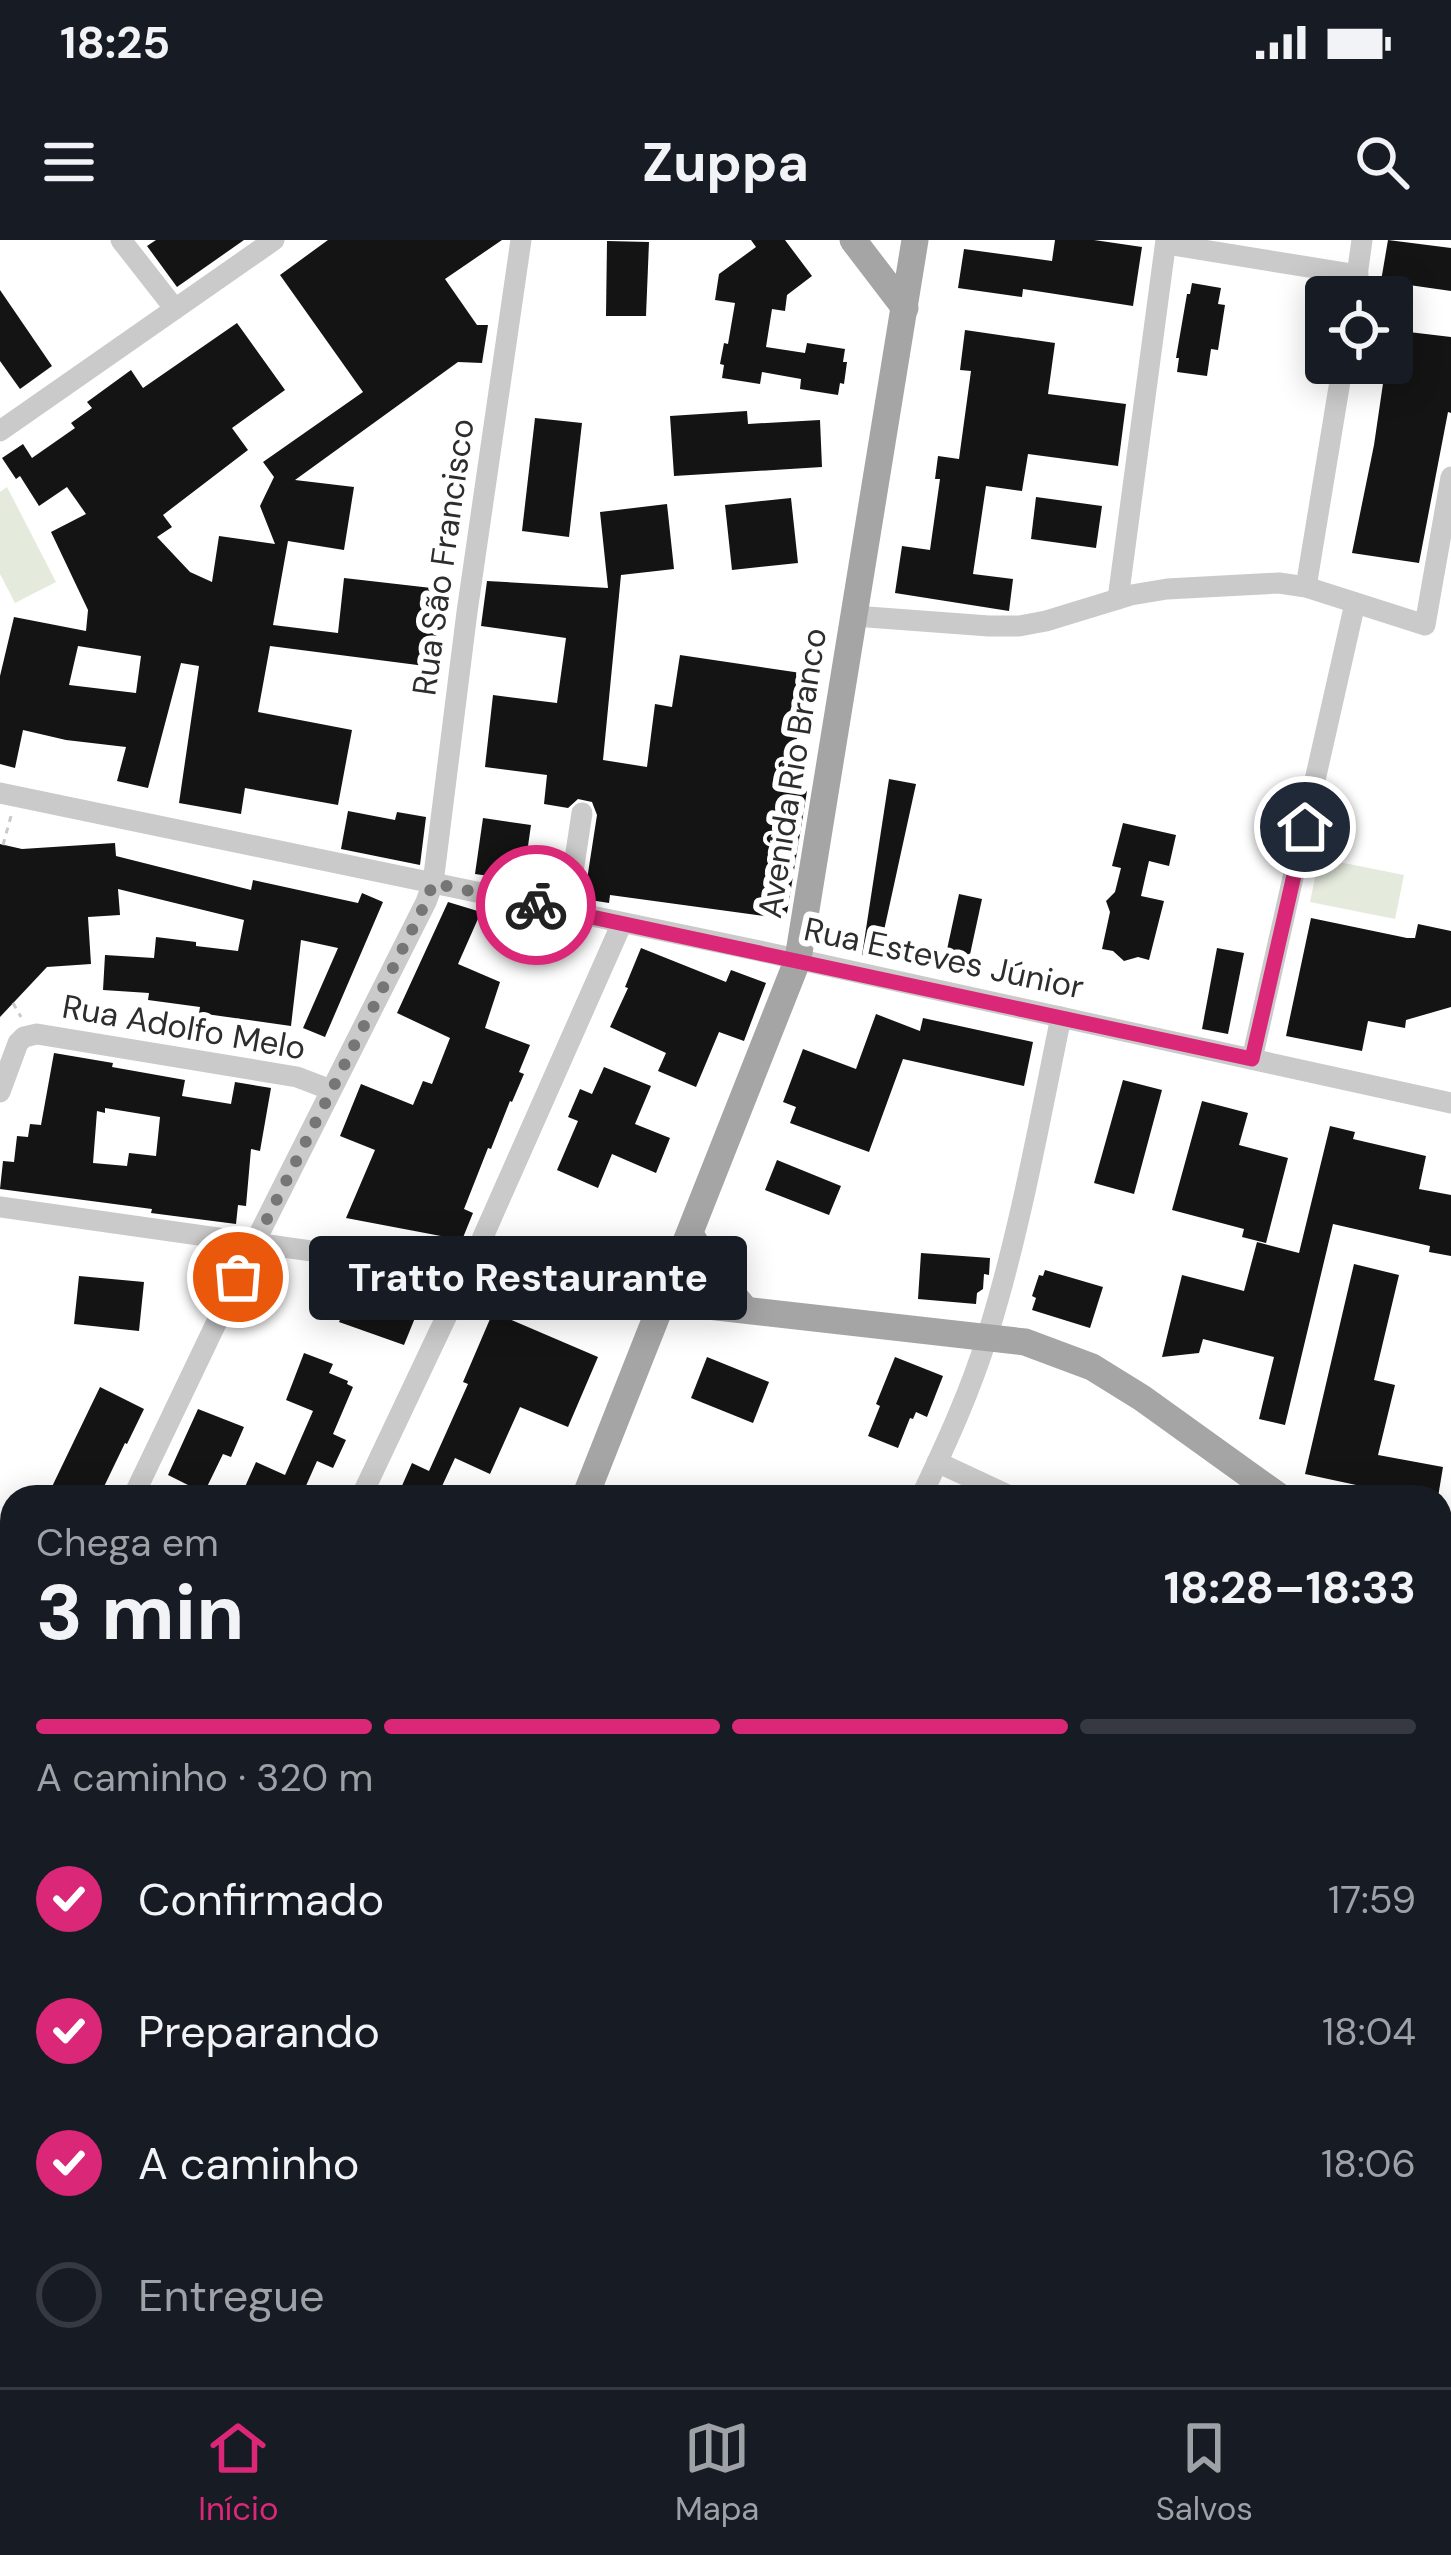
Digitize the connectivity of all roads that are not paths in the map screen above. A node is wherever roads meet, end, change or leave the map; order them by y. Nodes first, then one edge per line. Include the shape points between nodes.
1 (121, 240) edge
2 (274, 240) edge
3 (521, 240) edge
4 (853, 240) edge
5 (915, 240) edge
6 (1362, 240) edge
7 (1166, 242) edge
8 (1313, 276) edge
9 (1357, 276) edge
10 (176, 308) junction
11 (905, 308) junction
12 (1340, 384) edge
13 (0, 431) edge
14 (1451, 477) edge
15 (1306, 587) junction
16 (1118, 599) junction
17 (1355, 603) junction
18 (854, 616) junction
19 (8, 795) edge
20 (582, 813) dead end
21 (433, 883) junction
22 (567, 911) junction
23 (622, 923) junction
24 (798, 959) junction
25 (1061, 1017) junction
26 (1252, 1059) junction
27 (331, 1090) junction
28 (0, 1092) edge
29 (1451, 1103) edge
30 (0, 1207) edge
31 (690, 1234) junction
32 (254, 1244) junction
33 (467, 1273) junction
34 (664, 1301) junction
35 (745, 1310) junction
36 (988, 1336) junction
37 (937, 1462) junction
38 (139, 1485) edge
39 (367, 1485) edge
40 (590, 1485) edge
41 (926, 1485) edge
42 (986, 1485) edge
43 (1263, 1485) edge

1 - 10 street
2 - 10 street
3 - 21 street, Rua São Francisco
4 - 11 main road
5 - 11 main road, Avenida Rio Branco
6 - 9 street
7 - 8 street
7 - 16 street
10 - 13 street
11 - 18 main road, Avenida Rio Branco
12 - 15 street
14 - 17 street via 1425,625
15 - 16 street via 1167,589
15 - 17 street
16 - 18 street via 1019,626
17 - 26 street
18 - 24 main road, Avenida Rio Branco
19 - 21 street, Rua Esteves Júnior
20 - 22 street
21 - 22 street, Rua Esteves Júnior
21 - 27 street, Rua São Francisco
22 - 23 street, Rua Esteves Júnior
23 - 24 street, Rua Esteves Júnior
23 - 33 street
24 - 25 street, Rua Esteves Júnior
24 - 31 main road, Avenida Rio Branco
25 - 26 street, Rua Esteves Júnior
25 - 36 street
26 - 29 street, Rua Esteves Júnior
27 - 28 street, Rua Adolfo Melo via 297,1077 24,1030
27 - 32 street, Rua São Francisco
30 - 32 street
31 - 34 main road, Avenida Rio Branco
31 - 35 main road
32 - 33 street
32 - 38 street, Rua São Francisco
33 - 34 street
33 - 39 street
34 - 35 main road
34 - 40 main road, Avenida Rio Branco
35 - 36 main road
36 - 37 street
36 - 43 main road via 1092,1366
37 - 41 street
37 - 42 street

